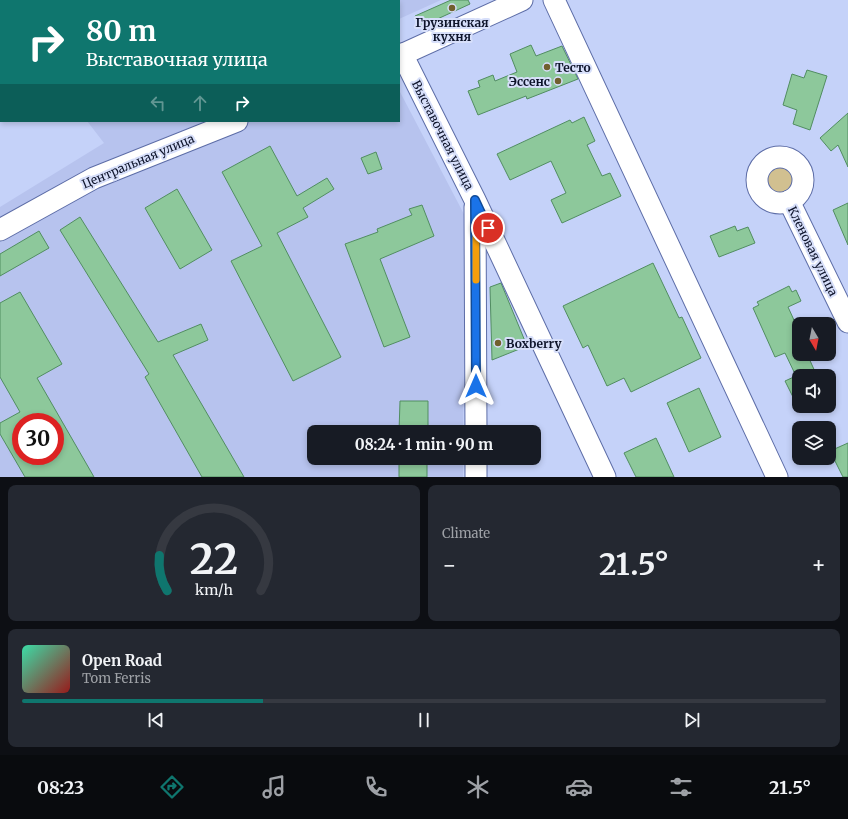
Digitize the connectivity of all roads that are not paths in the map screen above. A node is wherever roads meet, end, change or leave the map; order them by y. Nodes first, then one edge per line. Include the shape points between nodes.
1 (522, 0) edge
2 (554, 0) edge
3 (401, 55) edge
4 (234, 122) edge
5 (475, 200) junction
6 (789, 201) dead end
7 (0, 230) edge
8 (848, 322) edge
9 (476, 425) edge
10 (476, 465) edge
11 (476, 477) edge
12 (605, 477) edge
13 (777, 477) edge

1 - 3 street
2 - 13 street
3 - 5 street, Выставочная улица
4 - 7 street, Центральная улица via 94,178
5 - 9 street
5 - 12 street, Выставочная улица
6 - 8 street, Кленовая улица
10 - 11 street

